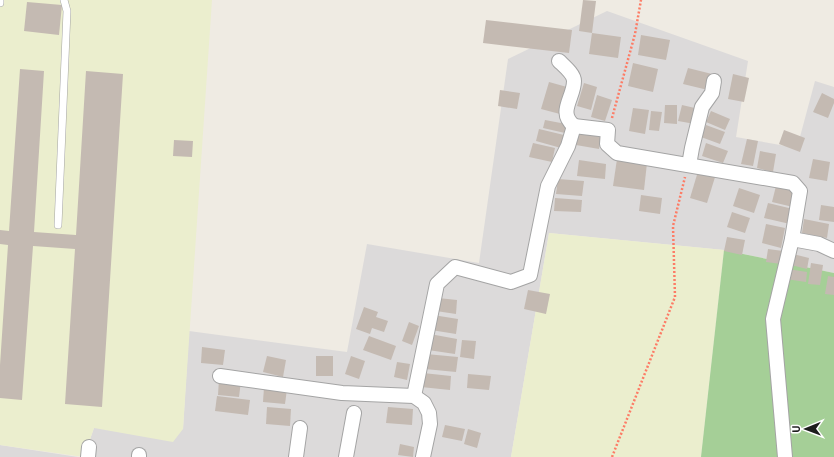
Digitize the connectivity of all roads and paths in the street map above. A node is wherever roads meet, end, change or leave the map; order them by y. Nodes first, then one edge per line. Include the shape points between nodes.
1 (64, 0) edge
2 (641, 0) edge
3 (559, 61) dead end
4 (714, 81) dead end
5 (574, 126) junction
6 (608, 130) junction
7 (689, 165) junction
8 (58, 225) dead end
9 (792, 239) junction
10 (834, 251) edge
11 (220, 376) dead end
12 (414, 396) junction
13 (354, 413) dead end
14 (300, 428) dead end
15 (296, 457) edge
16 (346, 457) edge
17 (423, 457) edge
18 (612, 457) edge
19 (785, 457) edge

1 - 8 lane via 67,11
2 - 6 path via 635,34
3 - 5 street via 574,81 566,114 568,121
4 - 7 street via 712,93 702,107
5 - 6 street
5 - 12 street via 568,146 548,186 530,275 511,282 455,267 437,284
6 - 7 street via 607,144 617,153
7 - 9 street via 793,183 800,191
7 - 18 path via 673,226 675,297
9 - 10 street via 819,244
9 - 19 street via 773,319
11 - 12 street via 342,393
12 - 17 street via 424,403 429,413 430,424
13 - 16 street
14 - 15 street

